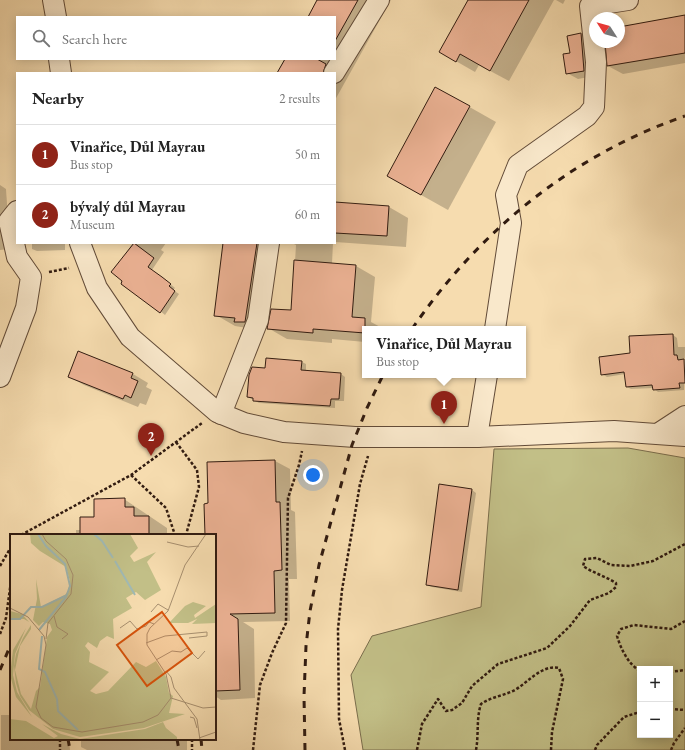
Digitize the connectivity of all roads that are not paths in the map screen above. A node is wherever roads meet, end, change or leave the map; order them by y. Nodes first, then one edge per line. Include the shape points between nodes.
1 (54, 0) edge
2 (379, 0) edge
3 (628, 0) edge
4 (56, 16) edge
5 (60, 60) edge
6 (61, 72) edge
7 (335, 72) edge
8 (16, 212) edge
9 (80, 244) edge
10 (269, 244) edge
11 (495, 326) edge
12 (0, 377) edge
13 (487, 378) edge
14 (219, 413) junction
15 (685, 416) edge
16 (659, 433) junction
17 (685, 436) edge
18 (477, 437) junction

1 - 4 street
2 - 7 street
3 - 11 street via 590,6 596,62 594,107 587,116 518,164 506,195 511,223
5 - 6 street
8 - 12 street via 9,221 17,257 31,277 26,308
9 - 14 street via 97,288 130,337
10 - 14 street via 258,320
13 - 18 street
14 - 18 street via 244,423 284,432 374,437
15 - 16 street
16 - 17 street
16 - 18 street via 568,432

